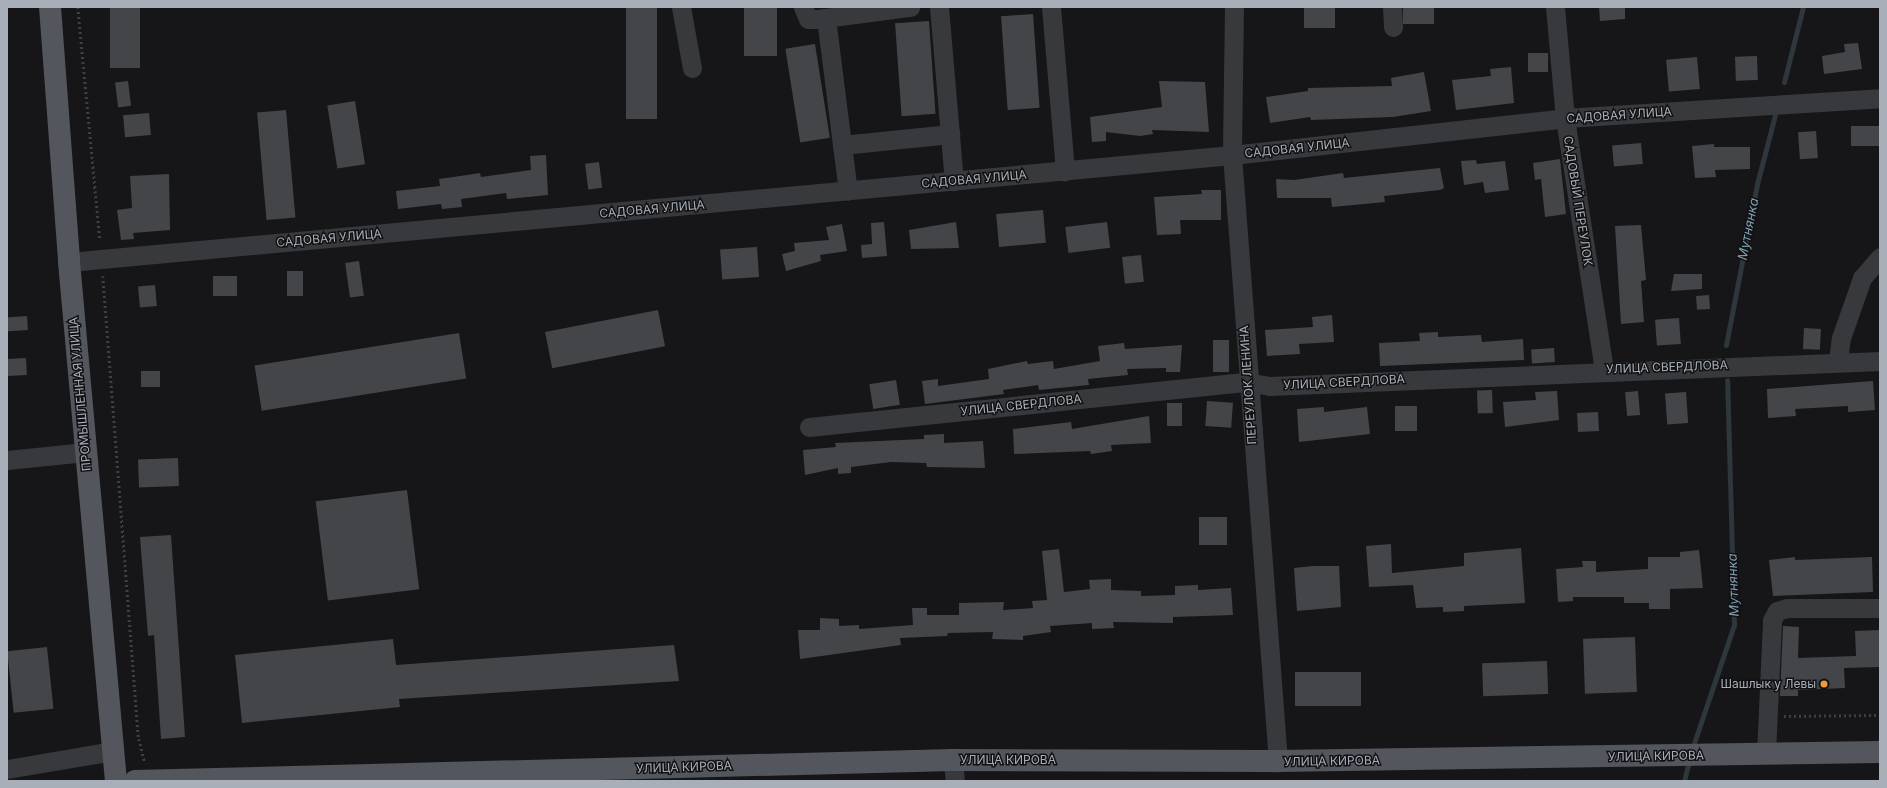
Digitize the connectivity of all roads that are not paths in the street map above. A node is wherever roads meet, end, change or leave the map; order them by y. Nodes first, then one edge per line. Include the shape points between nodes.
1 (50, 7) edge
2 (681, 7) edge
3 (803, 7) edge
4 (910, 7) edge
5 (939, 7) edge
6 (1051, 7) edge
7 (1234, 7) edge
8 (1392, 7) edge
9 (1554, 7) edge
10 (826, 18) junction
11 (1393, 27) dead end
12 (692, 68) dead end
13 (1880, 98) edge
14 (1565, 118) junction
15 (950, 134) junction
16 (842, 145) junction
17 (1232, 155) junction
18 (1065, 171) junction
19 (954, 181) junction
20 (848, 191) junction
21 (1880, 257) edge
22 (69, 262) junction
23 (1838, 361) junction
24 (1880, 361) edge
25 (1604, 370) junction
26 (1247, 382) junction
27 (809, 427) dead end
28 (86, 452) junction
29 (7, 460) edge
30 (1880, 608) edge
31 (113, 751) junction
32 (1880, 752) edge
33 (1766, 754) junction
34 (953, 760) junction
35 (1278, 762) junction
36 (7, 769) edge
37 (116, 781) edge
38 (135, 781) edge
39 (150, 781) edge
40 (955, 781) edge

1 - 22 main road, ПРОМЫШЛЕННАЯ УЛИЦА
2 - 12 street
3 - 10 street via 808,19
4 - 10 street
5 - 15 street
6 - 18 street
7 - 17 street, ПЕРЕУЛОК ЛЕНИНА
8 - 11 street
9 - 14 street, САДОВЫЙ ПЕРЕУЛОК
10 - 16 street
13 - 14 street, САДОВАЯ УЛИЦА
14 - 17 street, САДОВАЯ УЛИЦА
14 - 25 street, САДОВЫЙ ПЕРЕУЛОК
15 - 16 street
15 - 19 street
16 - 20 street
17 - 18 street, САДОВАЯ УЛИЦА
17 - 26 street, ПЕРЕУЛОК ЛЕНИНА
18 - 19 street, САДОВАЯ УЛИЦА
19 - 20 street, САДОВАЯ УЛИЦА
20 - 22 street, САДОВАЯ УЛИЦА
21 - 23 street via 1862,278 1841,338
22 - 28 main road, ПРОМЫШЛЕННАЯ УЛИЦА
23 - 24 street, УЛИЦА СВЕРДЛОВА
23 - 25 street, УЛИЦА СВЕРДЛОВА
25 - 26 street, УЛИЦА СВЕРДЛОВА via 1270,386
26 - 27 street, УЛИЦА СВЕРДЛОВА
26 - 35 street, ПЕРЕУЛОК ЛЕНИНА
28 - 29 street
28 - 31 main road, ПРОМЫШЛЕННАЯ УЛИЦА
30 - 33 street via 1787,608 1777,611 1772,620
31 - 36 street
31 - 37 main road, ПРОМЫШЛЕННАЯ УЛИЦА
32 - 33 main road, УЛИЦА КИРОВА
33 - 35 main road, УЛИЦА КИРОВА
34 - 35 main road, УЛИЦА КИРОВА
34 - 39 main road, УЛИЦА КИРОВА
34 - 40 street
38 - 39 main road, УЛИЦА КИРОВА

